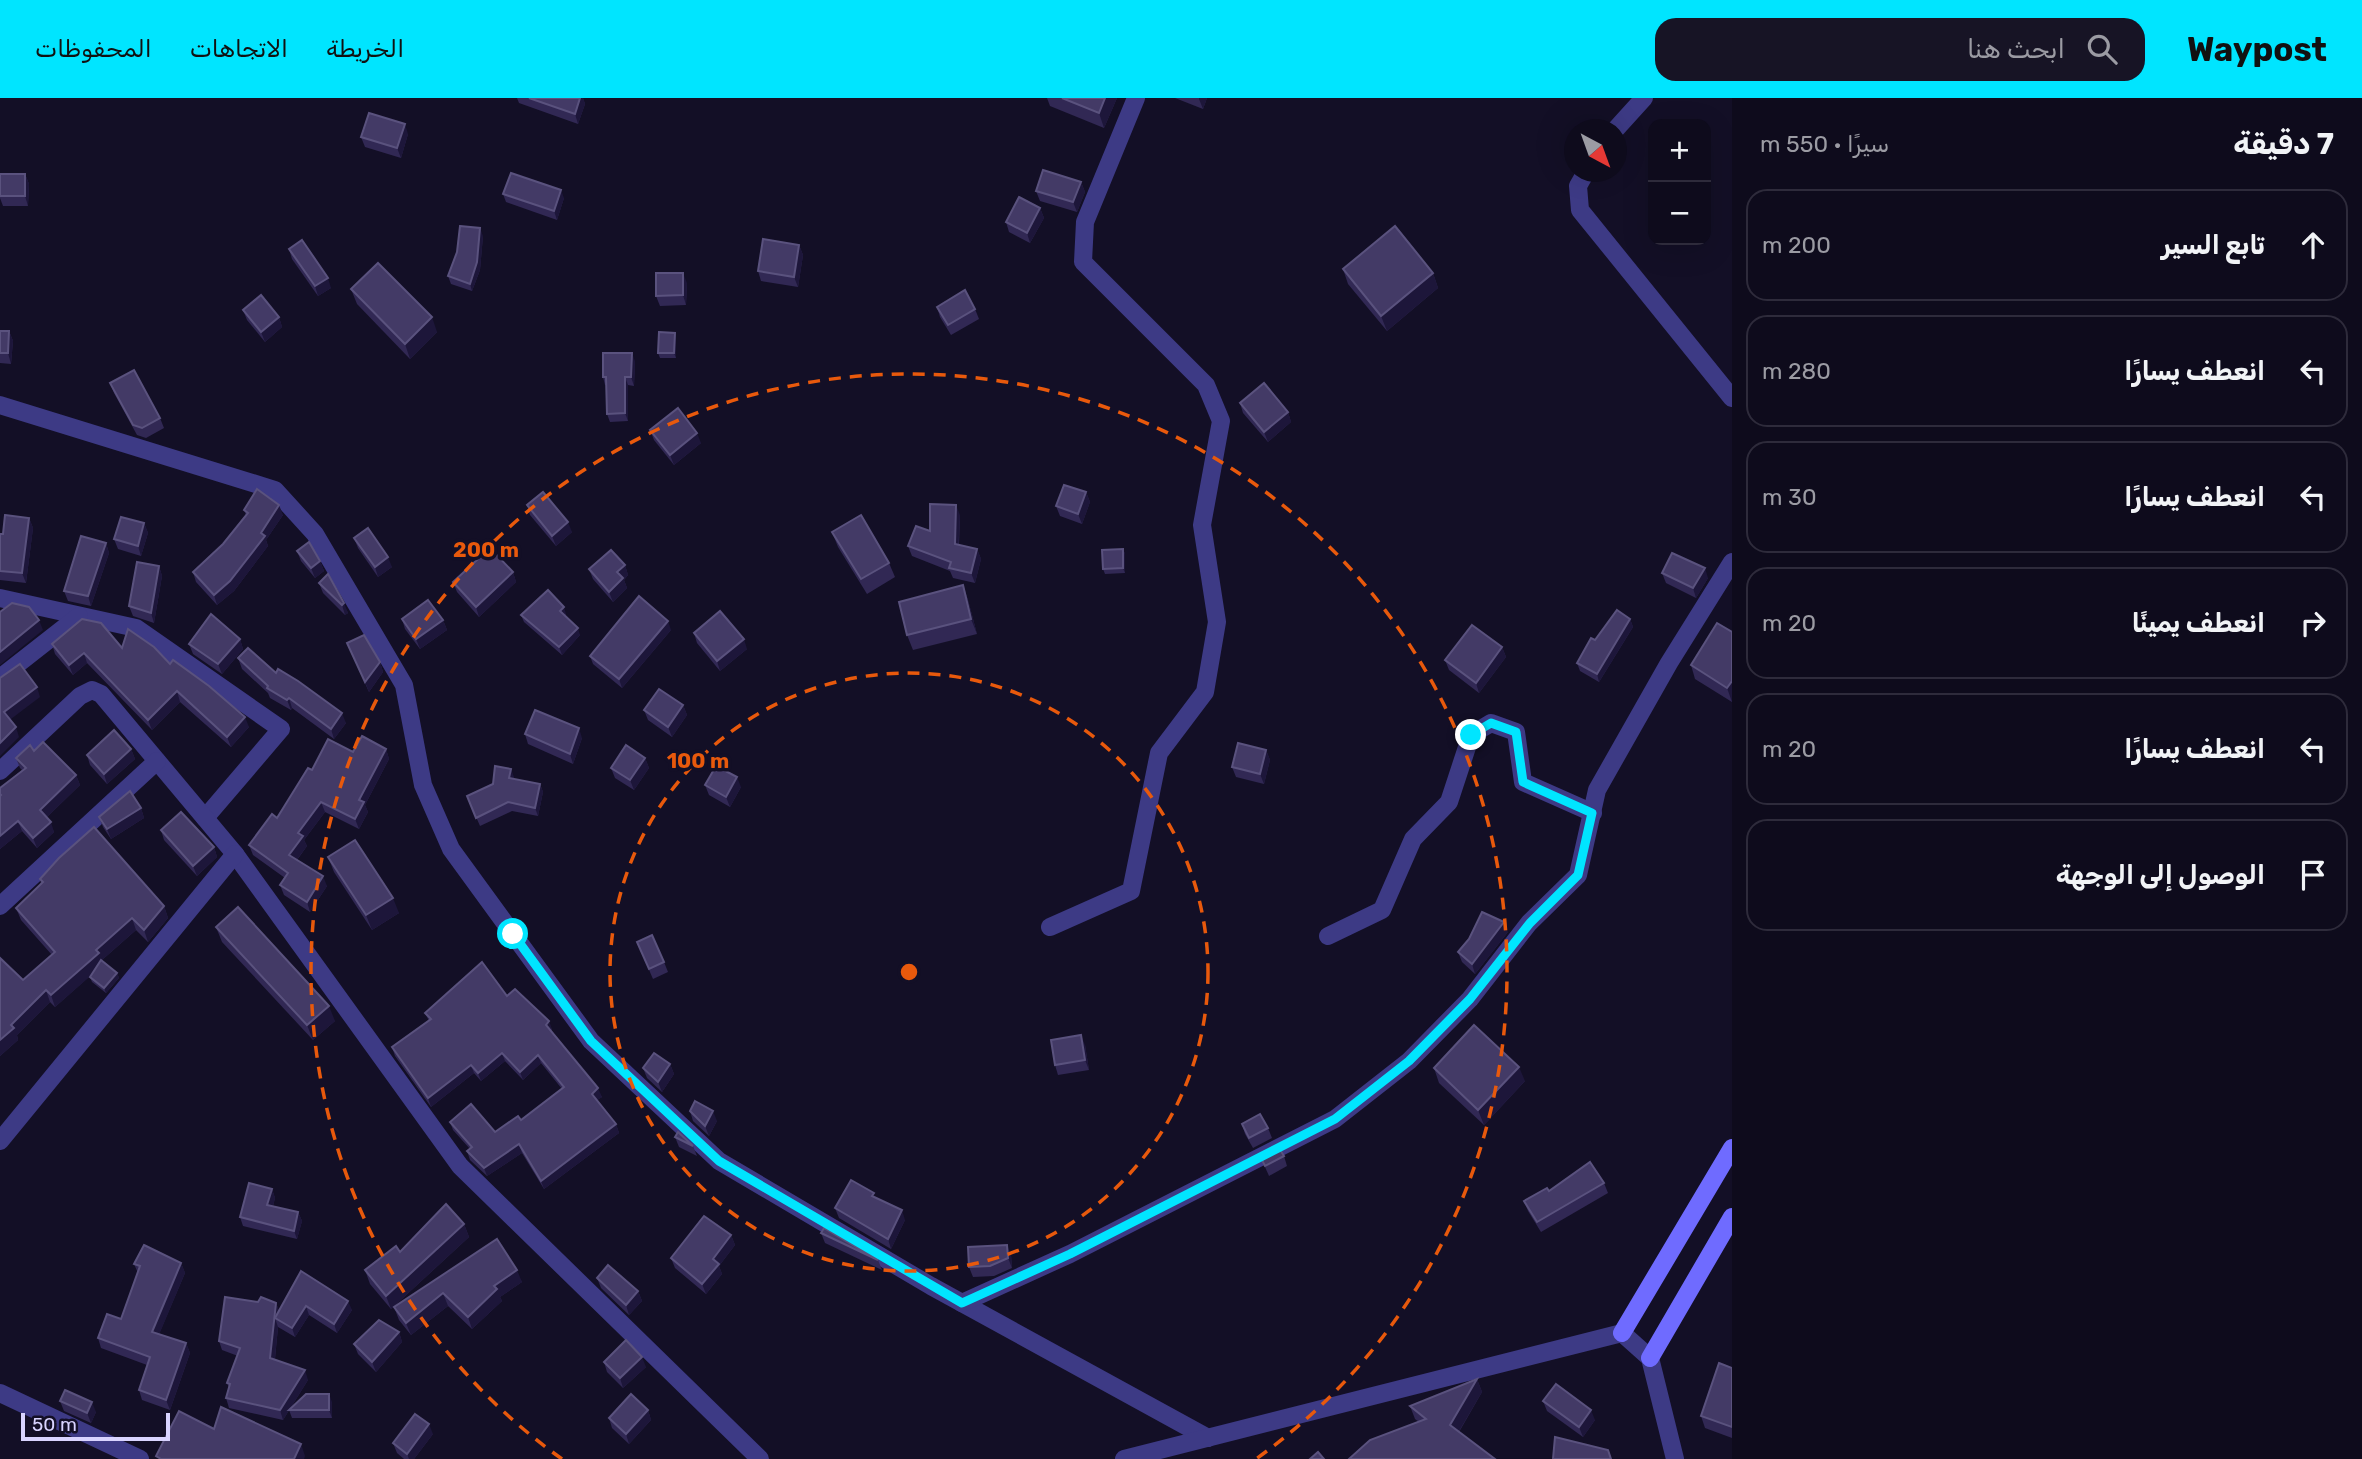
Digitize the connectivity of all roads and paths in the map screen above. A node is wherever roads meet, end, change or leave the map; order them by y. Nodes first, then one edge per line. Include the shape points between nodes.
1 (1136, 98) edge
2 (1644, 98) edge
3 (1625, 119) edge
4 (1580, 182) edge
5 (1732, 398) edge
6 (0, 405) edge
7 (1732, 562) edge
8 (0, 598) edge
9 (79, 616) junction
10 (0, 678) edge
11 (157, 761) junction
12 (0, 771) edge
13 (1592, 813) junction
14 (205, 818) junction
15 (235, 854) junction
16 (0, 905) edge
17 (1050, 928) dead end
18 (1328, 936) dead end
19 (0, 1141) edge
20 (1732, 1148) edge
21 (1732, 1217) edge
22 (962, 1303) junction
23 (1622, 1333) junction
24 (1650, 1358) junction
25 (0, 1393) edge
26 (1208, 1438) junction
27 (140, 1459) edge
28 (760, 1459) edge
29 (1124, 1459) edge
30 (1675, 1459) edge

1 - 17 street via 1085,222 1083,262 1206,385 1221,421 1202,525 1217,622 1205,692 1159,753 1131,891
2 - 3 street
4 - 5 street via 1580,209
6 - 22 street via 275,490 315,534 404,685 423,785 451,849 591,1041 719,1161
7 - 13 street via 1597,790
8 - 9 street
9 - 10 street
9 - 14 street via 136,628 281,729
11 - 12 street via 101,694 92,690
11 - 14 street
11 - 16 street
13 - 18 street via 1523,782 1516,732 1491,723 1471,735 1449,802 1413,839 1382,910
13 - 22 street via 1578,875 1530,923 1470,999 1388,1078 1335,1119 1070,1254
14 - 15 street
15 - 19 street
15 - 28 street via 460,1166
20 - 23 street
21 - 24 street
22 - 26 street
23 - 24 street
23 - 26 street
24 - 30 street
25 - 27 street
26 - 29 street

